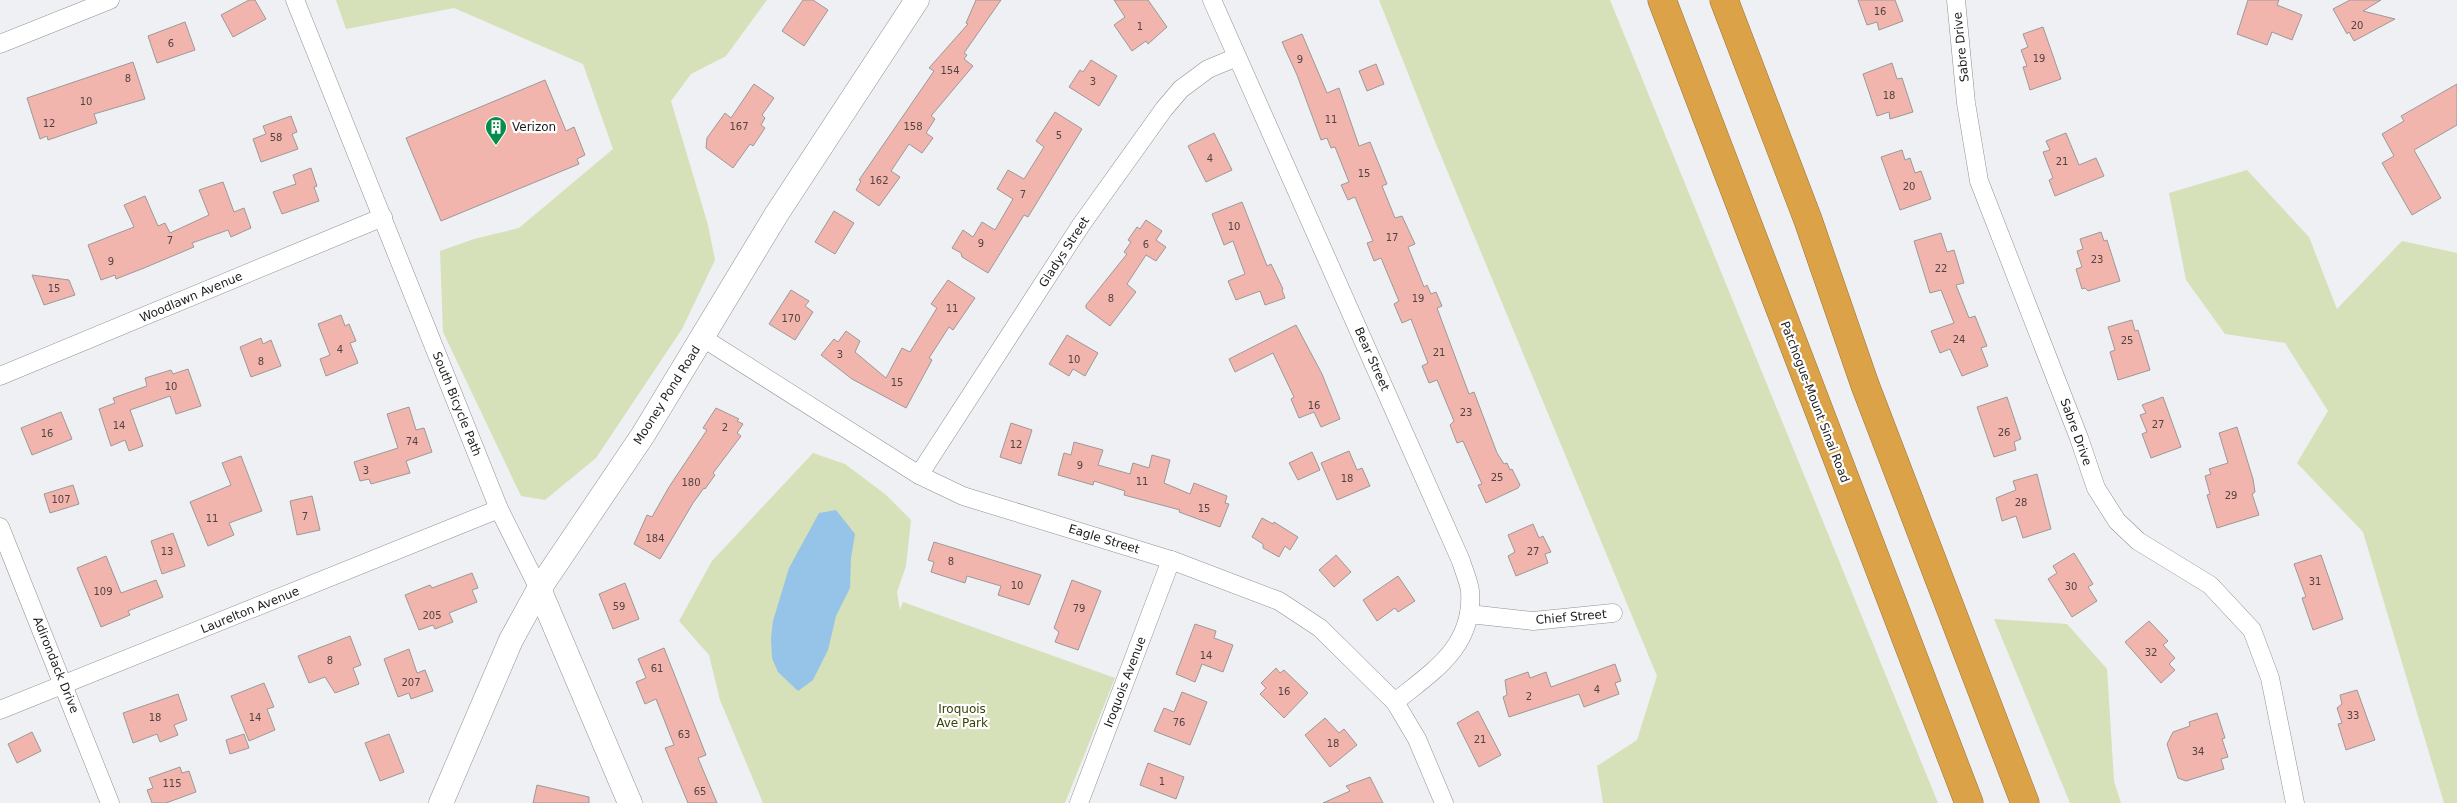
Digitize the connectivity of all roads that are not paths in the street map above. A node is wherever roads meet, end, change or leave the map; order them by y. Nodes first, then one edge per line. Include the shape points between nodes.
1 (110, 0) edge
2 (295, 0) edge
3 (917, 0) edge
4 (1212, 0) edge
5 (1662, 0) edge
6 (1724, 0) edge
7 (1956, 0) edge
8 (0, 44) edge
9 (1237, 56) junction
10 (383, 217) junction
11 (703, 338) junction
12 (0, 376) edge
13 (919, 475) junction
14 (500, 509) junction
15 (0, 527) edge
16 (1171, 560) junction
17 (539, 589) junction
18 (1613, 613) dead end
19 (1469, 614) junction
20 (65, 685) junction
21 (1395, 702) junction
22 (0, 710) edge
23 (443, 801) edge
24 (110, 803) edge
25 (630, 803) edge
26 (1079, 803) edge
27 (1444, 803) edge
28 (1968, 803) edge
29 (2025, 803) edge
30 (2295, 803) edge

1 - 8 street
2 - 10 street, South Bicycle Path
3 - 11 street, Mooney Pond Road via 776,215
4 - 9 street, Bear Street
5 - 28 highway, Patchogue-Mount Sinai Road
6 - 29 highway via 1808,220 1865,385
7 - 30 street, Sabre Drive via 1966,104 1979,181 2096,488 2117,521 2138,541 2210,585 2252,630 2270,678
9 - 13 street, Gladys Street via 1208,69 1181,89 1164,109 1081,225
9 - 19 street, Bear Street via 1461,561 1470,590
10 - 12 street, Woodlawn Avenue
10 - 14 street, South Bicycle Path
11 - 13 street, Eagle Street
11 - 17 street, Mooney Pond Road via 643,435
13 - 16 street, Eagle Street via 963,496
14 - 17 street, South Bicycle Path
14 - 20 street, Laurelton Avenue
15 - 20 street, Adirondack Drive
16 - 21 street, Eagle Street via 1279,601 1320,628
16 - 26 street, Iroquois Avenue
17 - 23 street, Mooney Pond Road via 511,640
17 - 25 street, South Bicycle Path
18 - 19 street, Chief Street via 1533,621
19 - 21 street, Bear Street via 1462,638 1447,660
20 - 22 street, Laurelton Avenue
20 - 24 street, Adirondack Drive
21 - 27 street, Eagle Street via 1417,739

